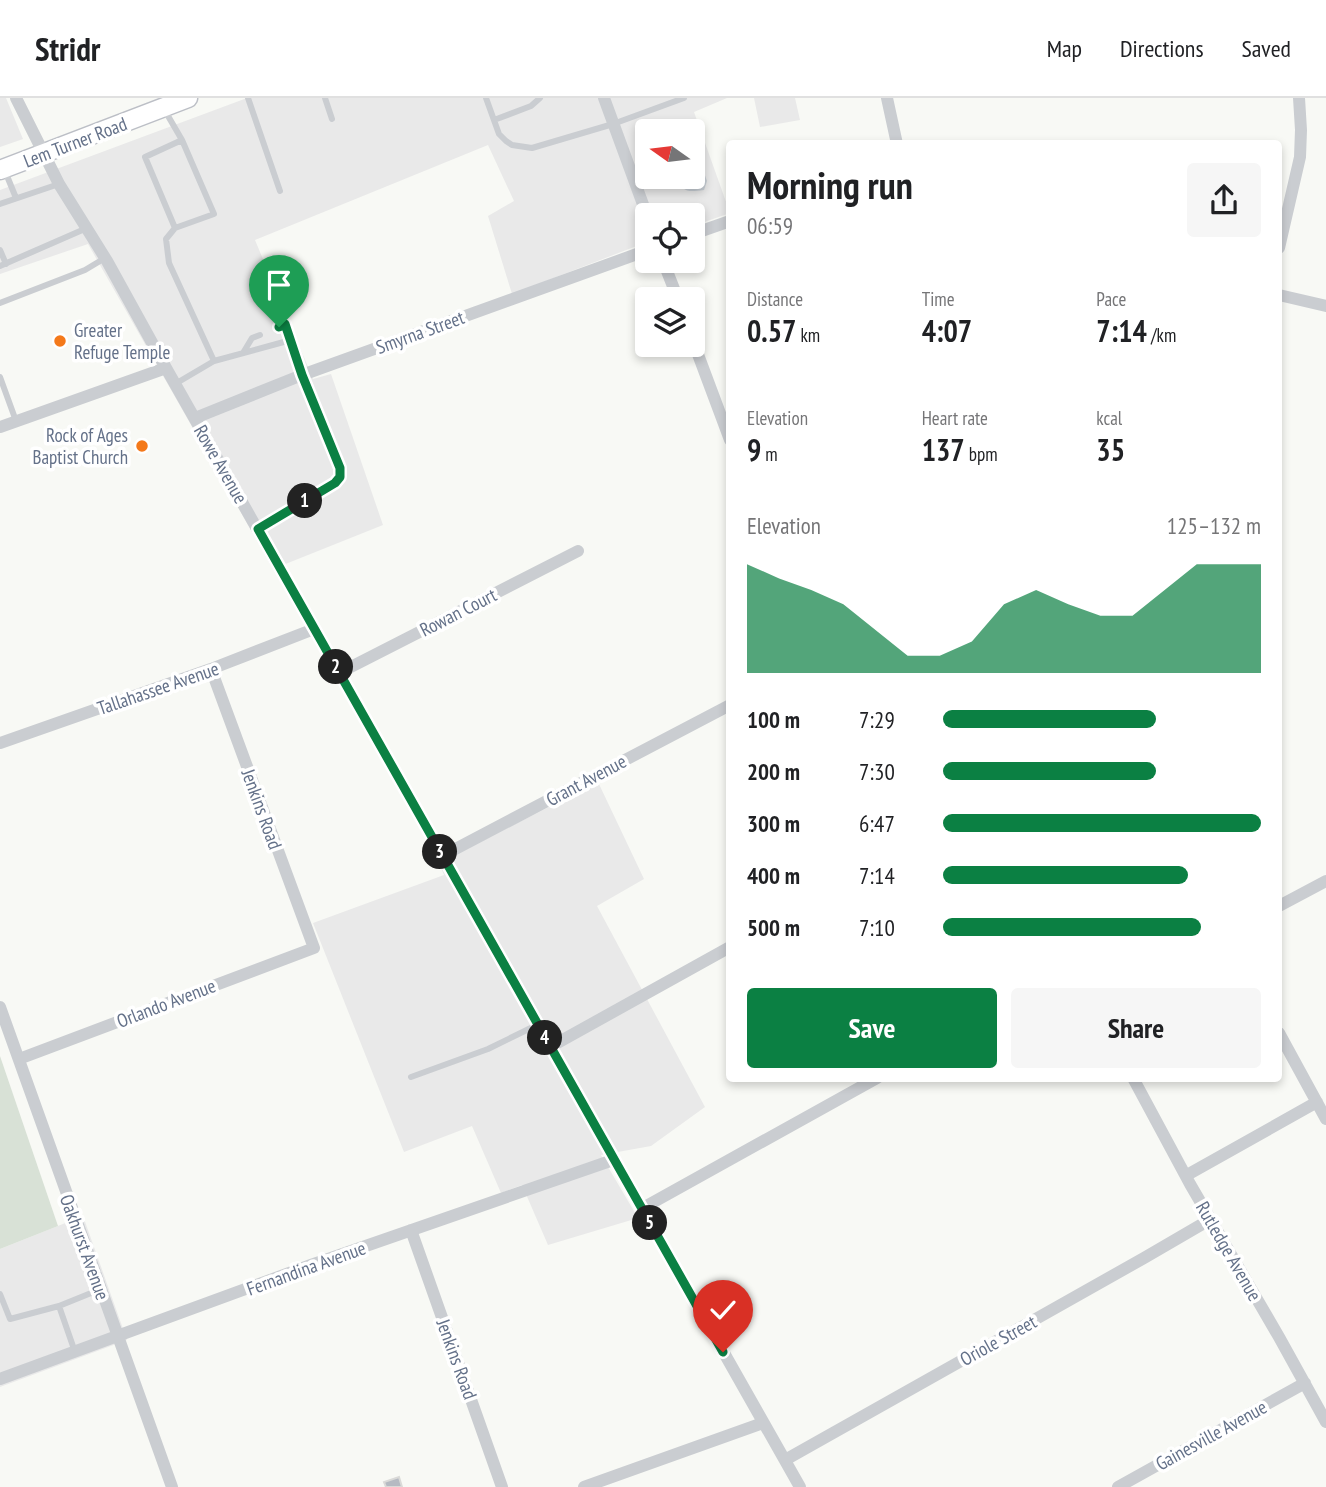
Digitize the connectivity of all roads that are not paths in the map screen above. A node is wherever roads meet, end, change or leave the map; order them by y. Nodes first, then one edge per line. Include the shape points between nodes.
1 (16, 98) edge
2 (188, 98) edge
3 (248, 98) edge
4 (325, 98) edge
5 (486, 98) edge
6 (540, 98) edge
7 (604, 98) edge
8 (684, 98) edge
9 (887, 98) edge
10 (1299, 98) edge
11 (163, 108) junction
12 (332, 119) dead end
13 (494, 120) junction
14 (614, 124) junction
15 (182, 140) junction
16 (896, 140) edge
17 (44, 155) junction
18 (2, 169) edge
19 (59, 184) junction
20 (280, 191) dead end
21 (16, 198) junction
22 (643, 203) edge
23 (0, 204) edge
24 (726, 222) edge
25 (87, 228) junction
26 (175, 228) junction
27 (705, 230) edge
28 (1282, 235) edge
29 (0, 250) edge
30 (635, 255) edge
31 (105, 258) junction
32 (3, 265) edge
33 (1282, 296) edge
34 (278, 302) dead end
35 (0, 303) edge
36 (1326, 306) edge
37 (260, 335) dead end
38 (291, 340) junction
39 (243, 354) junction
40 (699, 357) edge
41 (214, 361) junction
42 (166, 368) junction
43 (302, 375) junction
44 (1, 381) edge
45 (174, 384) junction
46 (195, 418) junction
47 (16, 421) junction
48 (0, 427) edge
49 (726, 429) edge
50 (258, 529) junction
51 (578, 551) dead end
52 (314, 629) junction
53 (211, 669) junction
54 (339, 673) junction
55 (726, 707) edge
56 (0, 743) edge
57 (442, 856) junction
58 (1326, 881) edge
59 (1282, 904) edge
60 (313, 948) joint
61 (726, 949) edge
62 (0, 1007) edge
63 (537, 1025) junction
64 (1282, 1038) edge
65 (6, 1042) edge
66 (550, 1047) junction
67 (19, 1059) junction
68 (411, 1077) dead end
69 (870, 1082) edge
70 (1135, 1082) edge
71 (1323, 1111) edge
72 (613, 1160) junction
73 (1187, 1175) junction
74 (641, 1209) junction
75 (1211, 1219) junction
76 (411, 1230) junction
77 (101, 1289) junction
78 (0, 1294) edge
79 (59, 1306) junction
80 (118, 1337) junction
81 (75, 1352) junction
82 (0, 1379) edge
83 (1305, 1383) junction
84 (1326, 1422) edge
85 (763, 1423) junction
86 (785, 1460) junction
87 (619, 1481) edge
88 (172, 1487) edge
89 (502, 1487) edge
90 (584, 1487) edge
91 (800, 1487) edge
92 (1118, 1487) edge

1 - 17 street, Rowe Avenue
2 - 11 main road, Lem Turner Road
3 - 20 lane
4 - 12 lane
5 - 13 lane
6 - 13 lane
7 - 14 street
8 - 14 lane
9 - 16 street
10 - 28 street via 1300,157
11 - 15 lane
11 - 17 main road, Lem Turner Road
13 - 14 lane via 506,141 524,148
14 - 22 street
15 - 26 lane via 145,157
15 - 26 lane via 214,214
17 - 18 main road, Lem Turner Road
17 - 19 street, Rowe Avenue
18 - 21 lane
19 - 21 lane
19 - 25 street, Rowe Avenue
21 - 23 lane
24 - 27 street
25 - 31 street, Rowe Avenue
25 - 32 lane
26 - 41 lane via 166,239 169,263
29 - 32 lane
30 - 43 street, Smyrna Street
31 - 35 lane
31 - 42 street, Rowe Avenue
33 - 36 street
34 - 38 lane via 282,325
37 - 39 lane via 252,338
38 - 39 lane
38 - 43 lane
39 - 41 lane
40 - 49 street
41 - 45 lane
42 - 45 street, Rowe Avenue
42 - 47 street
43 - 46 street, Smyrna Street
43 - 50 lane via 340,477
44 - 47 lane
45 - 46 street, Rowe Avenue
46 - 50 street, Rowe Avenue
47 - 48 street
50 - 52 street, Rowe Avenue
51 - 54 street, Rowan Court
52 - 53 street, Tallahassee Avenue
52 - 54 street, Rowe Avenue
53 - 56 street, Tallahassee Avenue
53 - 60 street, Jenkins Road
54 - 57 street, Rowe Avenue
55 - 57 street, Grant Avenue
57 - 63 street, Rowe Avenue
58 - 59 street
60 - 67 street, Orlando Avenue
61 - 66 street
62 - 65 street, Oakhurst Avenue
63 - 66 street, Rowe Avenue
63 - 68 lane
64 - 71 street
65 - 67 street, Oakhurst Avenue
66 - 72 street, Rowe Avenue
67 - 77 street, Oakhurst Avenue
69 - 74 street
70 - 73 street, Rutledge Avenue
71 - 73 street
72 - 74 street, Rowe Avenue
72 - 76 street, Fernandina Avenue
73 - 75 street, Rutledge Avenue
74 - 85 street, Rowe Avenue
75 - 83 street, Rutledge Avenue
75 - 86 street, Oriole Street
76 - 80 street, Fernandina Avenue
76 - 89 street, Jenkins Road
77 - 79 lane
77 - 80 street, Oakhurst Avenue
78 - 79 lane via 10,1319
79 - 81 lane
80 - 81 street, Fernandina Avenue
80 - 88 street, Oakhurst Avenue
81 - 82 street, Fernandina Avenue
83 - 84 street, Rutledge Avenue
83 - 92 street, Gainesville Avenue
85 - 86 street, Rowe Avenue
85 - 87 street
86 - 91 street, Rowe Avenue
87 - 90 street

